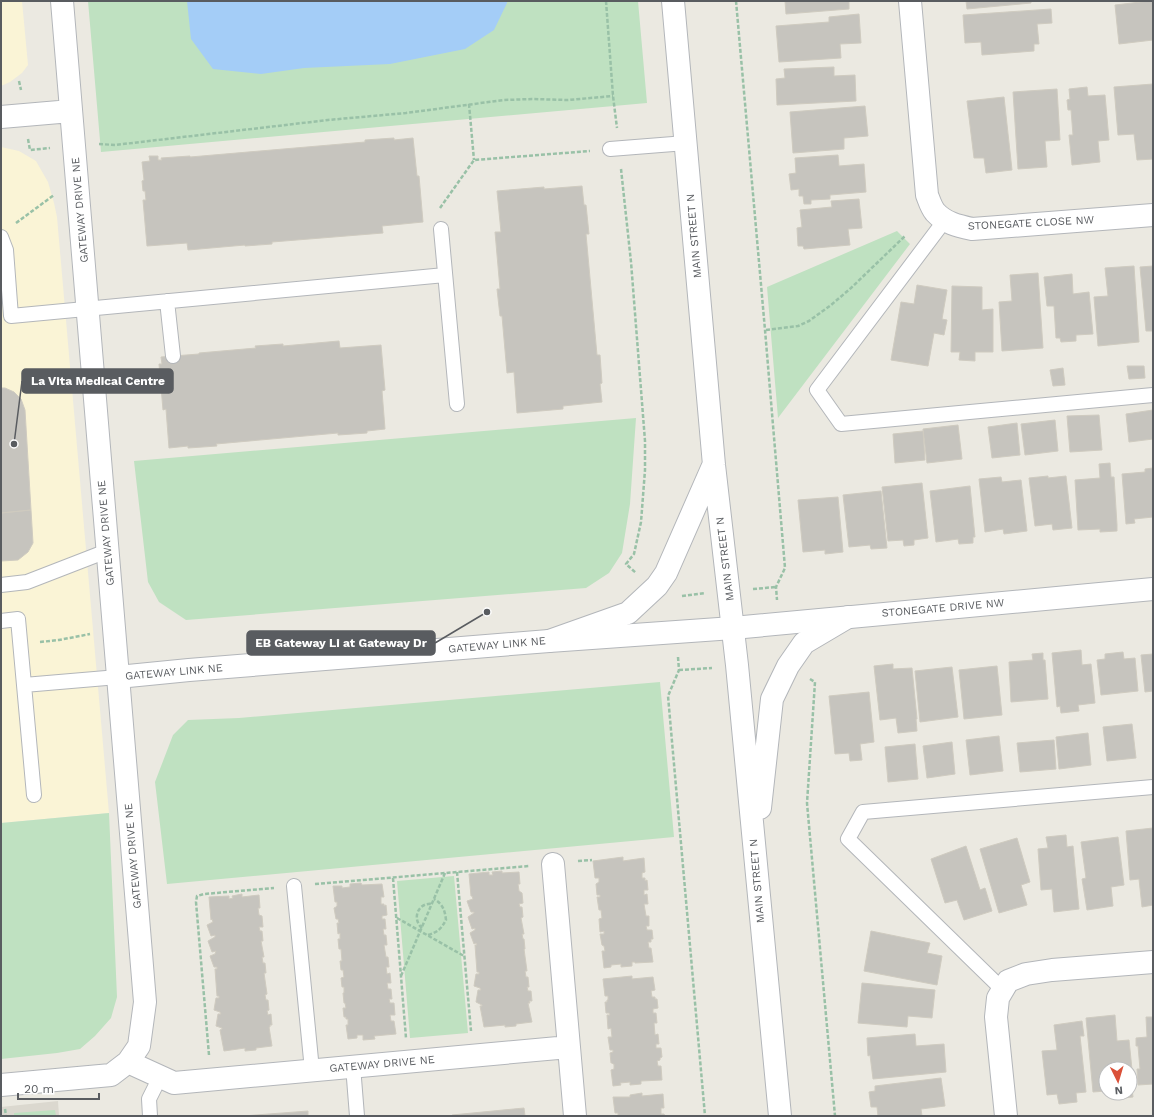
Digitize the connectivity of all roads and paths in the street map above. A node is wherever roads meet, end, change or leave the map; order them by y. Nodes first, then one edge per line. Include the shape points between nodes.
1 (62, 1) edge
2 (606, 1) edge
3 (673, 1) edge
4 (736, 1) edge
5 (910, 1) edge
6 (613, 96) junction
7 (469, 104) junction
8 (71, 111) junction
9 (1, 117) edge
10 (686, 143) junction
11 (97, 144) dead end
12 (615, 149) junction
13 (474, 160) junction
14 (55, 194) dead end
15 (1153, 215) edge
16 (945, 220) junction
17 (13, 225) dead end
18 (441, 229) joint
19 (905, 235) dead end
20 (1, 237) edge
21 (445, 275) junction
22 (167, 301) junction
23 (88, 308) junction
24 (765, 330) junction
25 (173, 356) dead end
26 (1153, 396) edge
27 (457, 404) dead end
28 (714, 464) junction
29 (107, 551) junction
30 (626, 564) dead end
31 (1, 585) edge
32 (776, 587) dead end
33 (1153, 589) edge
34 (848, 617) junction
35 (1, 621) edge
36 (733, 628) junction
37 (95, 633) dead end
38 (549, 641) junction
39 (20, 644) junction
40 (679, 670) dead end
41 (118, 677) junction
42 (815, 682) dead end
43 (24, 685) junction
44 (1153, 787) edge
45 (34, 795) dead end
46 (755, 857) junction
47 (592, 860) dead end
48 (552, 864) junction
49 (457, 872) junction
50 (445, 873) junction
51 (393, 878) junction
52 (294, 886) junction
53 (434, 899) junction
54 (432, 904) junction
55 (396, 918) junction
56 (422, 928) junction
57 (420, 931) junction
58 (427, 935) junction
59 (464, 956) junction
60 (1153, 962) edge
61 (401, 976) junction
62 (1003, 990) junction
63 (471, 1035) dead end
64 (407, 1040) dead end
65 (569, 1047) junction
66 (128, 1062) junction
67 (353, 1066) junction
68 (312, 1070) junction
69 (160, 1076) junction
70 (211, 1079) junction
71 (1, 1085) edge
72 (150, 1116) edge
73 (357, 1116) edge
74 (575, 1116) edge
75 (705, 1116) edge
76 (780, 1116) edge
77 (835, 1116) edge
78 (1006, 1116) edge

1 - 8 street, GATEWAY DRIVE NE
2 - 6 path
3 - 10 street, MAIN STREET N
4 - 24 path
5 - 16 street, STONEGATE CLOSE NW via 927,195 934,211
6 - 7 path
6 - 12 path
7 - 11 path via 115,145
7 - 13 path
8 - 9 street
8 - 23 street, GATEWAY DRIVE NE
10 - 12 lane
10 - 28 street, MAIN STREET N
12 - 13 path
12 - 30 path via 631,262 645,441 640,522 634,554
13 - 18 path via 440,208
14 - 17 path
15 - 16 street, STONEGATE CLOSE NW via 972,229
16 - 26 lane via 817,390 841,424
18 - 21 lane
19 - 24 path via 851,288 809,321 798,326
20 - 23 lane via 6,250 11,316
21 - 22 lane
21 - 27 lane
22 - 23 lane
22 - 25 lane
23 - 29 street, GATEWAY DRIVE NE
24 - 32 path via 785,568
28 - 36 street, MAIN STREET N
28 - 38 street via 666,573 657,586 628,612
29 - 31 lane via 27,582
29 - 41 street, GATEWAY DRIVE NE
33 - 34 street, STONEGATE DRIVE NW
34 - 36 street, STONEGATE DRIVE NW
34 - 46 street via 804,643 788,666 772,699
35 - 39 lane via 18,619
36 - 38 street, GATEWAY LINK NE
36 - 46 street, MAIN STREET N
37 - 39 path
38 - 41 street, GATEWAY LINK NE
39 - 43 lane
40 - 75 path via 668,696
41 - 43 lane
41 - 66 street, GATEWAY DRIVE NE via 145,1002 139,1046
42 - 77 path via 807,803
43 - 45 lane
44 - 62 lane via 863,812 848,839
46 - 76 street, MAIN STREET N
47 - 48 path
48 - 49 path
48 - 65 street
49 - 50 path
49 - 59 path
50 - 51 path
50 - 53 path
51 - 52 path
51 - 55 path
52 - 68 lane
52 - 70 path via 197,896 196,910
53 - 54 path
53 - 58 path via 443,907 446,920 440,930
54 - 56 path
54 - 56 path via 428,903 418,910 416,918
55 - 57 path
55 - 61 path
56 - 57 path
57 - 58 path
57 - 61 path
58 - 59 path
59 - 63 path
60 - 62 street via 1026,974 1008,982
61 - 64 path
62 - 78 street via 998,998 996,1017
65 - 67 street, GATEWAY DRIVE NE
65 - 74 street
66 - 69 street, GATEWAY DRIVE NE
66 - 71 street, GATEWAY DRIVE NE via 111,1075
67 - 68 street, GATEWAY DRIVE NE
67 - 73 lane
68 - 70 street, GATEWAY DRIVE NE
69 - 70 street, GATEWAY DRIVE NE via 174,1083
69 - 72 lane via 149,1099

